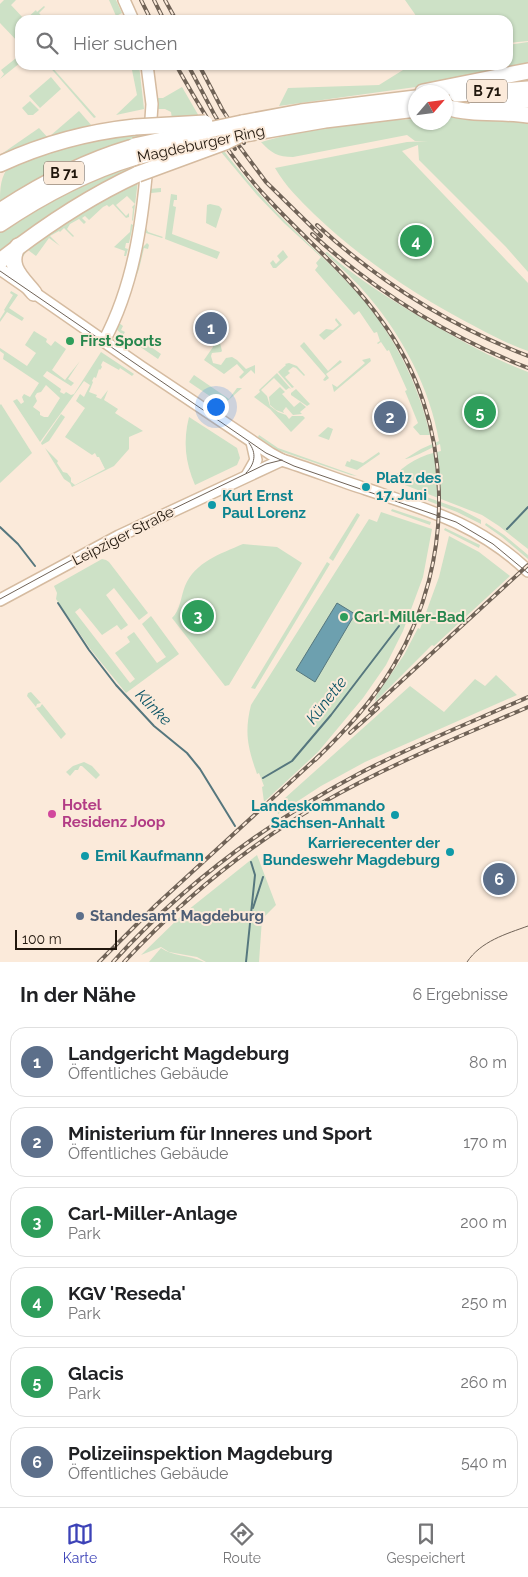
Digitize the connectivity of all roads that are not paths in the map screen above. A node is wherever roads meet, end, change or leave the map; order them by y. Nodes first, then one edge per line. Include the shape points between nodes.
1 (124, 0) edge
2 (131, 15) edge
3 (148, 70) edge
4 (528, 71) edge
5 (453, 86) edge
6 (528, 89) edge
7 (453, 94) edge
8 (528, 100) edge
9 (408, 101) edge
10 (453, 105) edge
11 (453, 109) edge
12 (528, 115) edge
13 (240, 129) junction
14 (0, 164) edge
15 (1, 219) edge
16 (18, 246) junction
17 (0, 261) edge
18 (0, 269) edge
19 (34, 293) junction
20 (104, 341) junction
21 (252, 442) junction
22 (282, 460) junction
23 (248, 474) junction
24 (528, 571) edge
25 (0, 600) edge

1 - 2 main road
3 - 20 main road via 152,114 139,236 127,284
4 - 5 highway
6 - 7 highway, B 71
8 - 10 highway, B 71
9 - 13 highway, Magdeburger Ring / B 71
11 - 12 highway via 462,112
13 - 14 highway, bridge via 177,124 100,131 36,149
13 - 15 highway, Magdeburger Ring / B 71, bridge via 74,168 39,187
13 - 16 highway, bridge via 225,142 138,174 105,190
16 - 17 highway
16 - 19 highway via 14,265
18 - 19 main road
19 - 20 main road
20 - 21 main road
21 - 22 main road
21 - 23 main road via 256,460
22 - 23 main road, Leipziger Straße
22 - 24 main road via 468,526
23 - 25 main road, Leipziger Straße via 112,540

